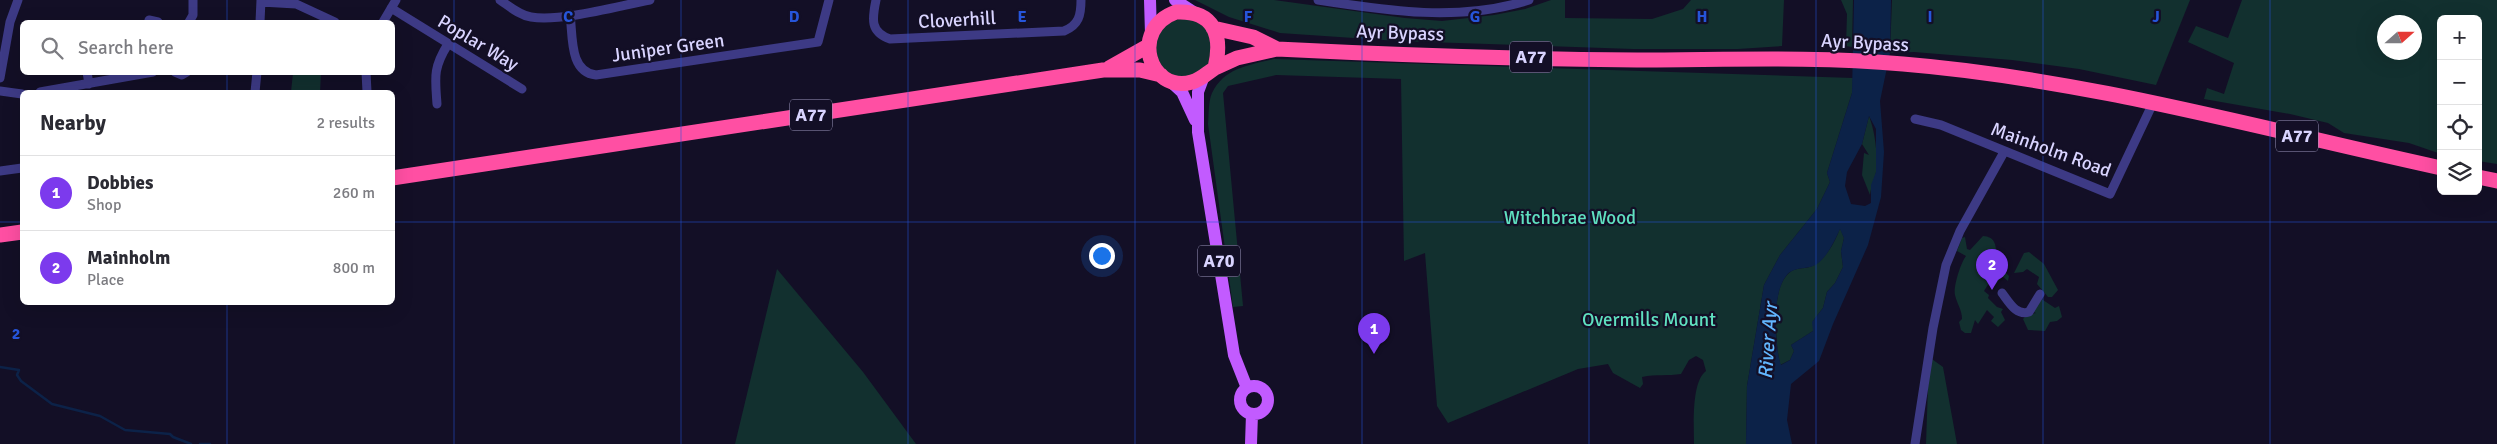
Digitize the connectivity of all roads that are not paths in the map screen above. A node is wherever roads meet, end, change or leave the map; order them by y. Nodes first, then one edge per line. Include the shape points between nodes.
1 (18, 0) edge
2 (193, 0) edge
3 (500, 0) edge
4 (650, 0) edge
5 (829, 0) edge
6 (876, 0) edge
7 (1081, 0) edge
8 (1150, 0) edge
9 (1175, 0) edge
10 (1318, 0) edge
11 (1529, 0) edge
12 (261, 1) edge
13 (1513, 3) edge
14 (393, 4) edge
15 (1394, 5) edge
16 (1194, 13) junction
17 (570, 14) junction
18 (190, 20) edge
19 (260, 20) edge
20 (332, 20) edge
21 (384, 20) edge
22 (1213, 28) junction
23 (1149, 40) junction
24 (448, 44) junction
25 (1277, 49) junction
26 (1103, 70) junction
27 (1210, 72) junction
28 (88, 75) edge
29 (137, 75) edge
30 (256, 75) edge
31 (366, 75) edge
32 (1165, 77) junction
33 (0, 78) edge
34 (89, 84) junction
35 (522, 89) dead end
36 (52, 90) edge
37 (255, 90) edge
38 (367, 90) edge
39 (0, 91) edge
40 (20, 94) edge
41 (2153, 103) junction
42 (437, 104) dead end
43 (1915, 119) dead end
44 (1198, 132) junction
45 (2004, 152) junction
46 (2437, 167) edge
47 (20, 168) edge
48 (0, 171) edge
49 (395, 178) edge
50 (2482, 178) edge
51 (2497, 181) edge
52 (20, 232) edge
53 (0, 235) edge
54 (2002, 293) dead end
55 (2040, 294) dead end
56 (1247, 388) junction
57 (1252, 414) junction
58 (1251, 444) edge
59 (1915, 444) edge

1 - 33 street via 10,22
2 - 18 street
3 - 17 street via 528,16
4 - 17 street
5 - 17 street, Juniper Green via 818,42 596,75 586,74 579,68
6 - 7 street, Cloverhill via 872,22 875,30 890,39 1064,30 1072,28 1078,21
8 - 23 main road
9 - 16 main road
10 - 15 street
11 - 13 street
12 - 19 street
12 - 20 street via 296,4
13 - 15 street via 1453,14
14 - 21 street
14 - 24 street, Poplar Way
16 - 22 highway, A77
16 - 23 highway, A77 via 1168,15 1157,23
22 - 25 highway, Ayr Bypass / A77 via 1253,37
22 - 27 highway via 1219,44
23 - 26 highway, A77 via 1118,64
23 - 32 highway via 1151,63
24 - 35 street, Poplar Way
24 - 42 street via 434,74
25 - 27 highway, Ayr Bypass / A77 via 1237,58
25 - 41 highway, Ayr Bypass / A77 via 1902,64 2002,75 2113,93
26 - 32 highway, A77 via 1140,70
26 - 49 highway, A77
27 - 32 highway, A77 via 1188,83
27 - 44 main road, A70 via 1198,92
28 - 34 street
29 - 34 street
30 - 37 street
31 - 38 street
32 - 44 main road, A70 via 1182,92
34 - 36 street
39 - 40 street
41 - 45 street, Mainholm Road via 2110,194
41 - 46 highway, Ayr Bypass / A77
43 - 45 street, Mainholm Road via 1941,125
44 - 56 main road, A70 via 1234,356
45 - 59 street via 1960,231 1946,265
47 - 48 street
50 - 51 highway
52 - 53 highway
54 - 55 street via 2023,314 2029,312
56 - 57 main road via 1240,403 1244,411
56 - 57 main road via 1259,387 1268,399 1264,411
57 - 58 main road

